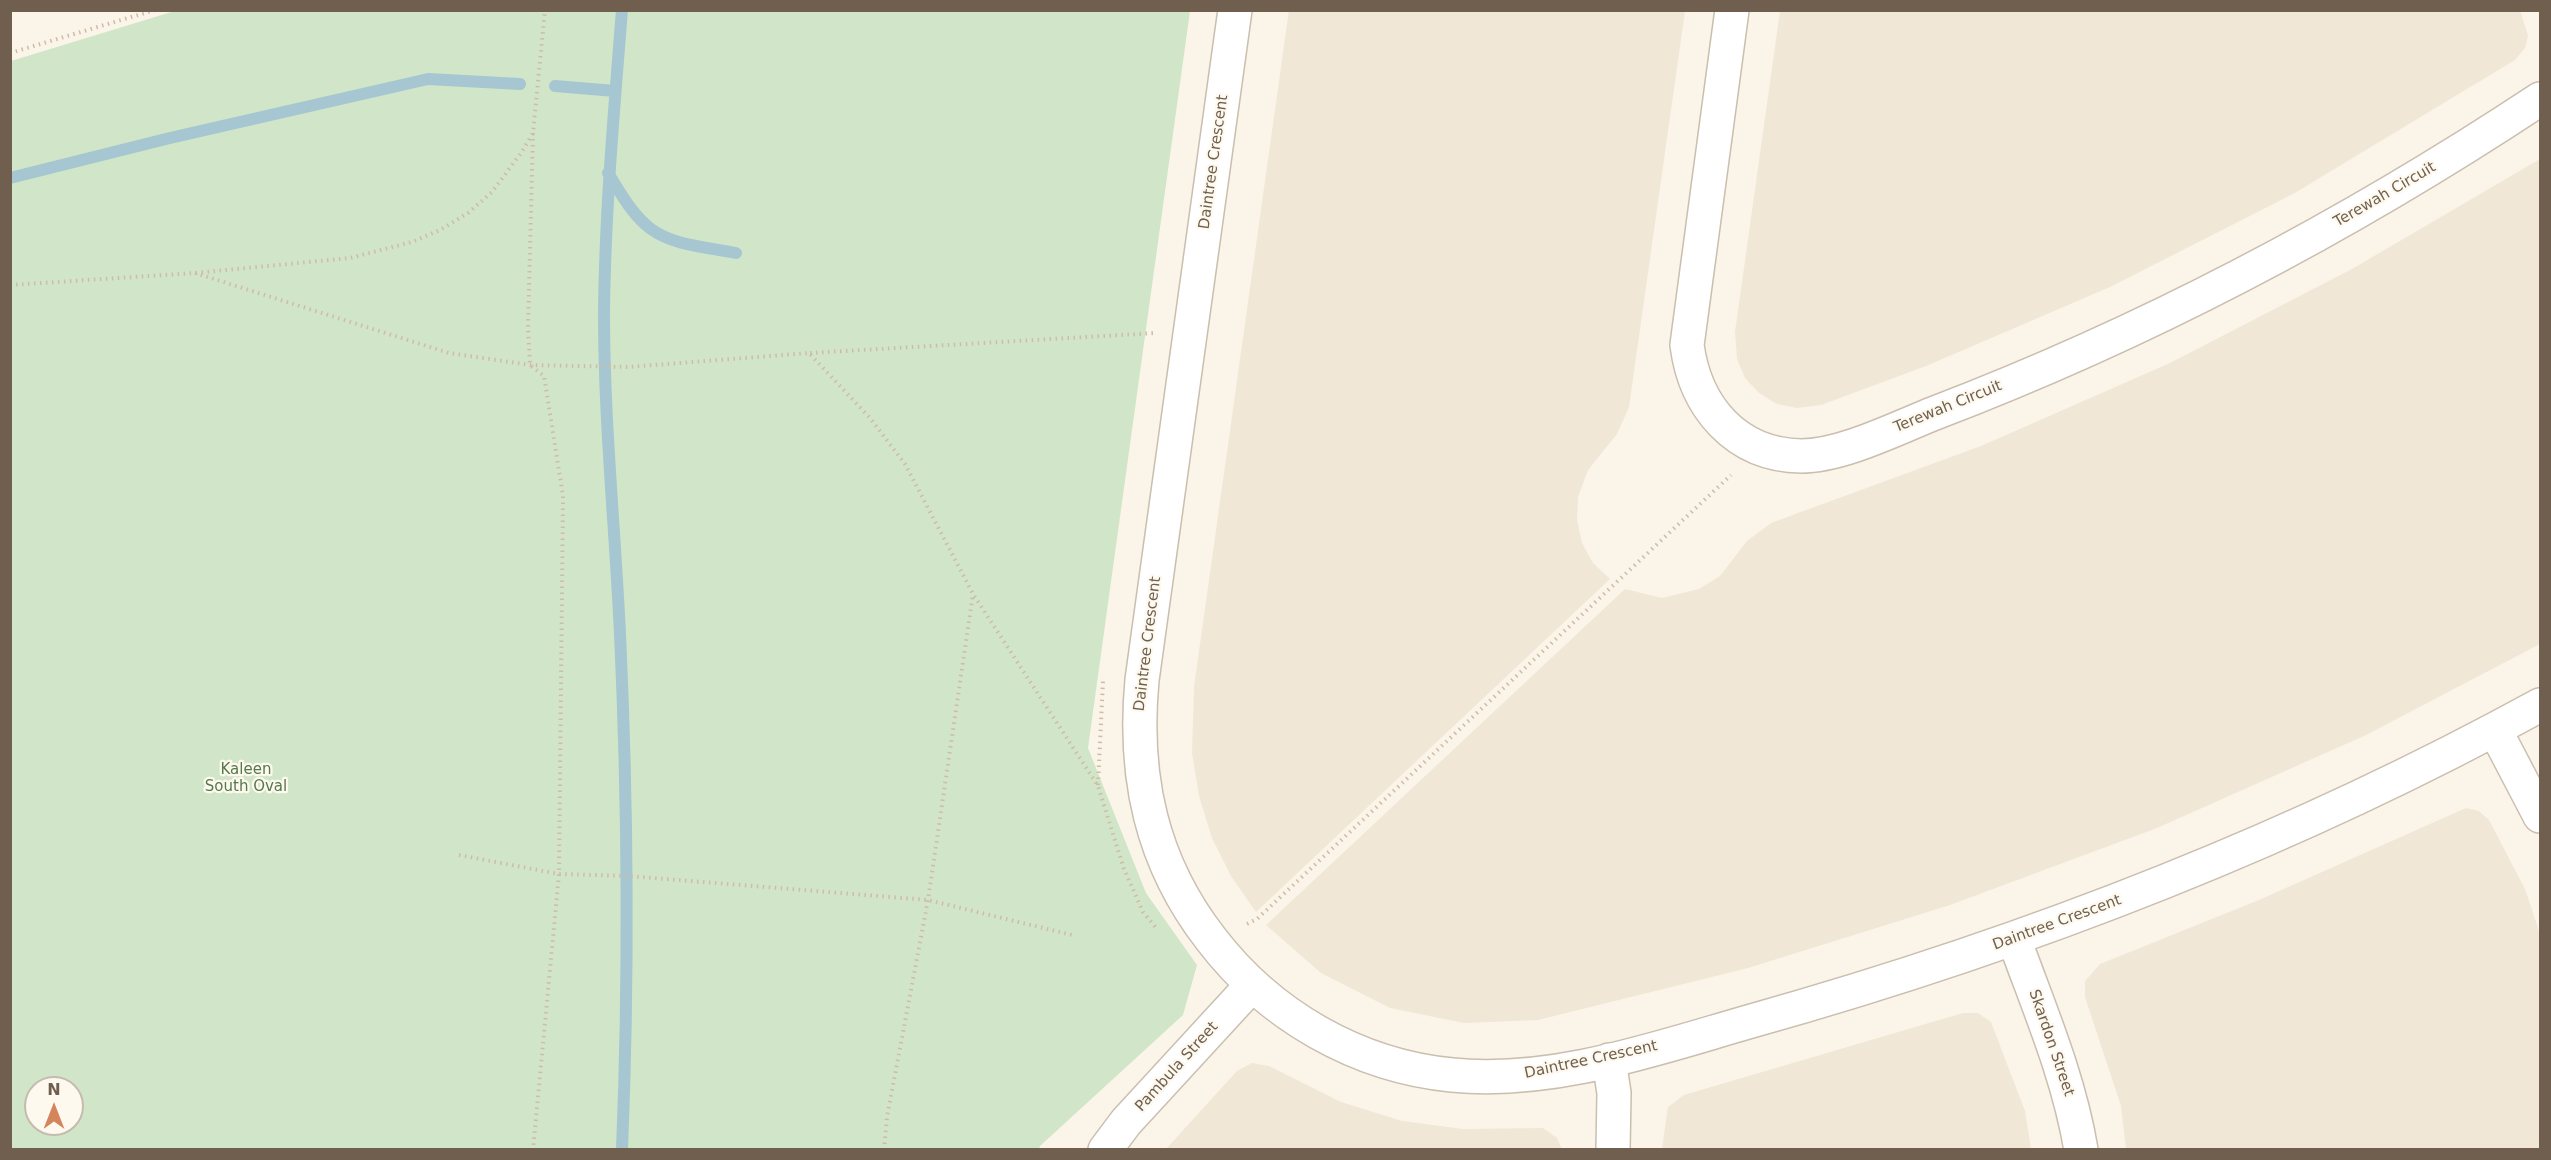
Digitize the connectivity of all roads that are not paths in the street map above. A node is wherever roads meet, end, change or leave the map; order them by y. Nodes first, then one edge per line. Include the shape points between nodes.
1 (1235, 10) edge
2 (1732, 10) edge
3 (2541, 99) edge
4 (2541, 705) edge
5 (2495, 730) junction
6 (2541, 816) edge
7 (2014, 939) junction
8 (1252, 985) junction
9 (1609, 1060) junction
10 (1105, 1149) edge
11 (1612, 1149) edge
12 (2080, 1149) edge

1 - 8 street, Daintree Crescent via 1138,717 1146,801 1166,864 1182,897 1217,948
2 - 3 street, Terewah Circuit via 1687,345 1704,400 1729,430 1745,441 1782,454 1802,456 1840,449 2064,360 2174,309 2387,195
4 - 5 street, Daintree Crescent
5 - 6 street
5 - 7 street, Daintree Crescent via 2285,831
7 - 9 street, Daintree Crescent via 1821,1002
7 - 12 street, Skardon Street via 2066,1086
8 - 9 street, Daintree Crescent via 1320,1034 1379,1060 1415,1069 1488,1077 1525,1075
8 - 10 street, Pambula Street
9 - 11 street via 1614,1093

